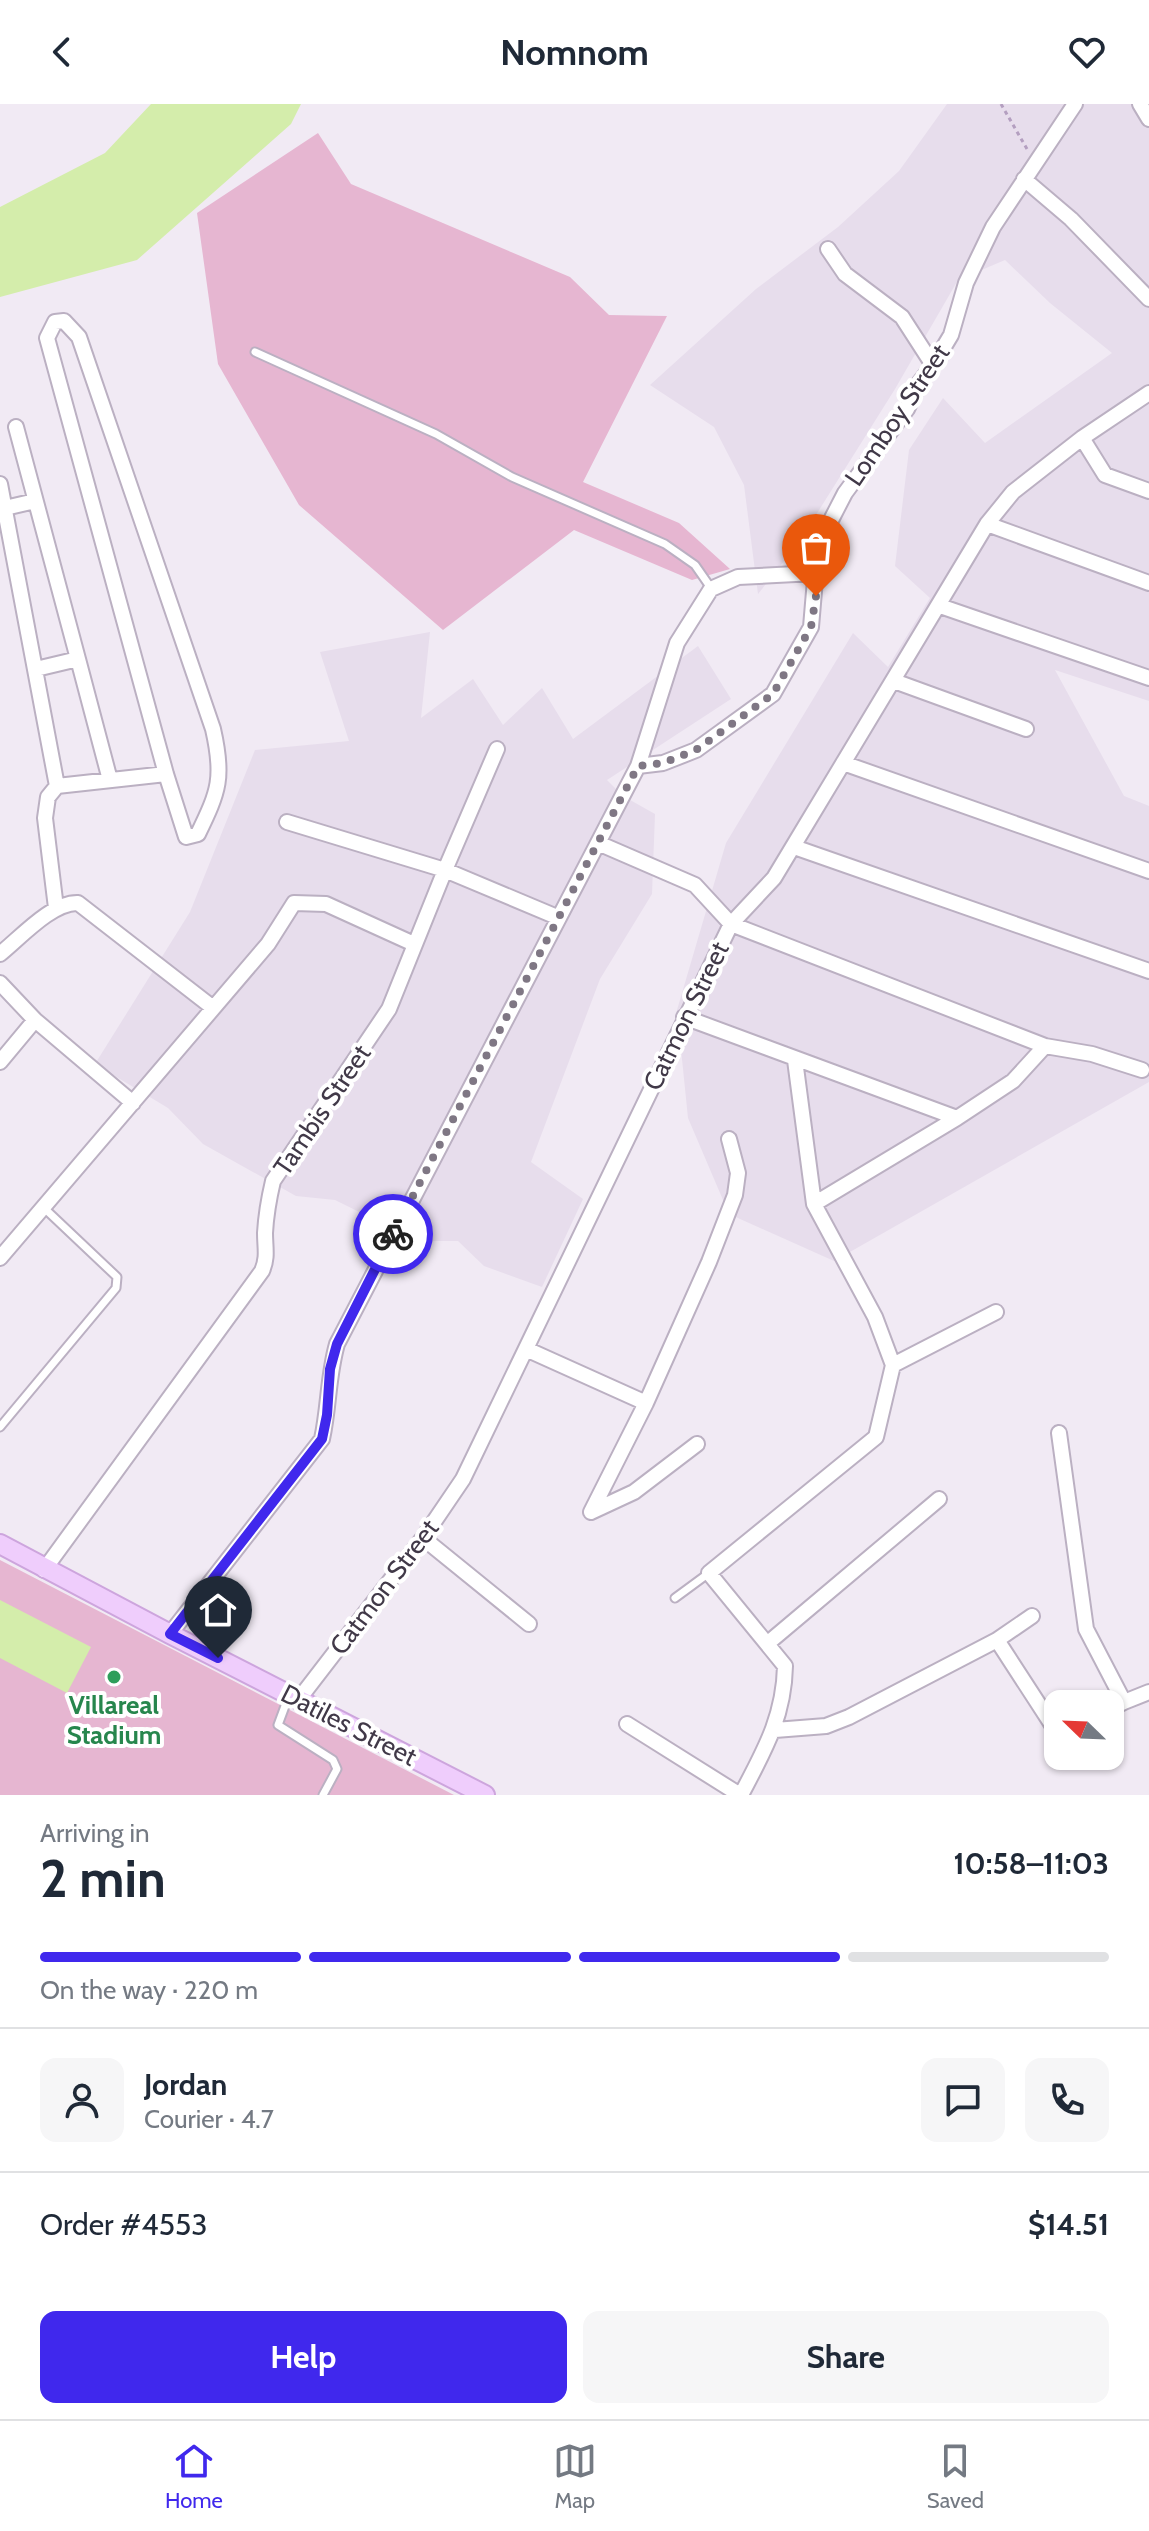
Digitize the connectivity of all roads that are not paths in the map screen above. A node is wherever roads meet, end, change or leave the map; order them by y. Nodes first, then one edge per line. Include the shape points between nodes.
1 (1075, 104) edge
2 (1140, 104) edge
3 (1149, 119) edge
4 (1024, 179) junction
5 (828, 249) dead end
6 (1149, 299) edge
7 (255, 352) dead end
8 (933, 365) junction
9 (1149, 393) edge
10 (16, 427) dead end
11 (1082, 438) junction
12 (0, 484) edge
13 (1149, 491) edge
14 (35, 501) junction
15 (5, 508) junction
16 (987, 524) junction
17 (815, 573) junction
18 (1149, 583) edge
19 (711, 589) junction
20 (940, 606) junction
21 (78, 659) junction
22 (36, 669) junction
23 (1149, 678) edge
24 (894, 681) junction
25 (1026, 729) dead end
26 (497, 749) dead end
27 (843, 763) junction
28 (638, 766) junction
29 (166, 774) junction
30 (110, 780) junction
31 (57, 786) junction
32 (287, 822) dead end
33 (598, 843) junction
34 (794, 847) junction
35 (445, 870) junction
36 (1149, 871) edge
37 (56, 908) junction
38 (557, 917) junction
39 (731, 924) junction
40 (414, 944) junction
41 (0, 954) edge
42 (1149, 971) edge
43 (0, 983) edge
44 (212, 1007) junction
45 (684, 1017) junction
46 (35, 1020) junction
47 (1045, 1046) junction
48 (795, 1060) junction
49 (0, 1062) edge
50 (1142, 1070) dead end
51 (133, 1103) junction
52 (957, 1118) junction
53 (729, 1139) dead end
54 (814, 1204) junction
55 (43, 1206) junction
56 (0, 1258) edge
57 (996, 1312) dead end
58 (526, 1349) junction
59 (893, 1365) junction
60 (646, 1403) junction
61 (0, 1427) edge
62 (1059, 1433) dead end
63 (697, 1444) dead end
64 (939, 1499) dead end
65 (423, 1538) junction
66 (0, 1544) edge
67 (44, 1570) junction
68 (709, 1573) junction
69 (675, 1598) dead end
70 (1032, 1616) dead end
71 (529, 1624) dead end
72 (170, 1634) junction
73 (997, 1640) junction
74 (768, 1643) junction
75 (1111, 1690) edge
76 (1149, 1692) edge
77 (294, 1696) junction
78 (1124, 1703) edge
79 (1044, 1712) edge
80 (627, 1724) dead end
81 (775, 1730) junction
82 (323, 1795) edge
83 (485, 1795) edge
84 (740, 1795) edge

1 - 4 street, Lomboy Street
2 - 3 street
4 - 6 street
4 - 8 street, Lomboy Street via 993,227 966,283 951,335
5 - 8 street via 845,274 902,317
7 - 19 lane via 436,434 512,477 665,544 695,565
8 - 17 street, Lomboy Street via 845,493 817,556
9 - 11 street, Catmon Street
10 - 14 street
11 - 13 street via 1105,475
11 - 16 street, Catmon Street via 1013,492
12 - 15 street
14 - 15 street
14 - 21 street
15 - 22 street
16 - 18 street
16 - 20 street, Catmon Street
17 - 19 street via 738,577
17 - 28 street, Lomboy Street via 811,627 773,694 696,750
19 - 28 street via 677,643
20 - 23 street
20 - 24 street, Catmon Street
21 - 22 street
21 - 30 street
22 - 31 street
24 - 25 street
24 - 27 street, Catmon Street
26 - 35 street, Tambis Street
27 - 34 street, Catmon Street
27 - 36 street
28 - 33 street
29 - 29 street via 186,837 198,834 218,783 213,729 79,337 64,321 55,322 47,338
29 - 30 street
30 - 31 street
31 - 37 street via 48,797 45,818
32 - 35 street
33 - 38 street
33 - 39 street via 695,885
34 - 39 street, Catmon Street via 774,878
34 - 42 street
35 - 38 street
35 - 40 street, Tambis Street
37 - 41 street
37 - 44 street via 78,903
38 - 72 street via 337,1344 322,1439
39 - 45 street, Catmon Street
39 - 47 street
40 - 44 street via 326,904 294,903 268,944
40 - 67 street, Tambis Street via 389,1009 273,1181 262,1271
43 - 46 street
44 - 51 street
45 - 48 street
45 - 58 street, Catmon Street
46 - 49 street
46 - 51 street
47 - 50 street
47 - 52 street via 1013,1081
48 - 52 street
48 - 54 street
51 - 55 street
52 - 54 street
53 - 60 street via 738,1173 735,1195
54 - 59 street via 875,1317
55 - 56 street
55 - 61 lane via 117,1277 116,1288
57 - 59 street
58 - 60 street
58 - 65 street, Catmon Street via 463,1479
59 - 68 street via 876,1437
60 - 63 street via 591,1512 634,1492
62 - 75 street via 1086,1629
64 - 74 street
65 - 71 street
65 - 77 street, Catmon Street
66 - 67 main road, Datiles Street
67 - 72 main road, Datiles Street
68 - 69 lane
68 - 74 street
70 - 73 street
72 - 77 main road, Datiles Street
73 - 79 street
73 - 81 street via 849,1717 826,1726
74 - 81 street via 785,1666
76 - 78 street
77 - 82 lane via 278,1725 333,1760 337,1769
77 - 83 main road, Datiles Street
80 - 84 street
81 - 84 street

